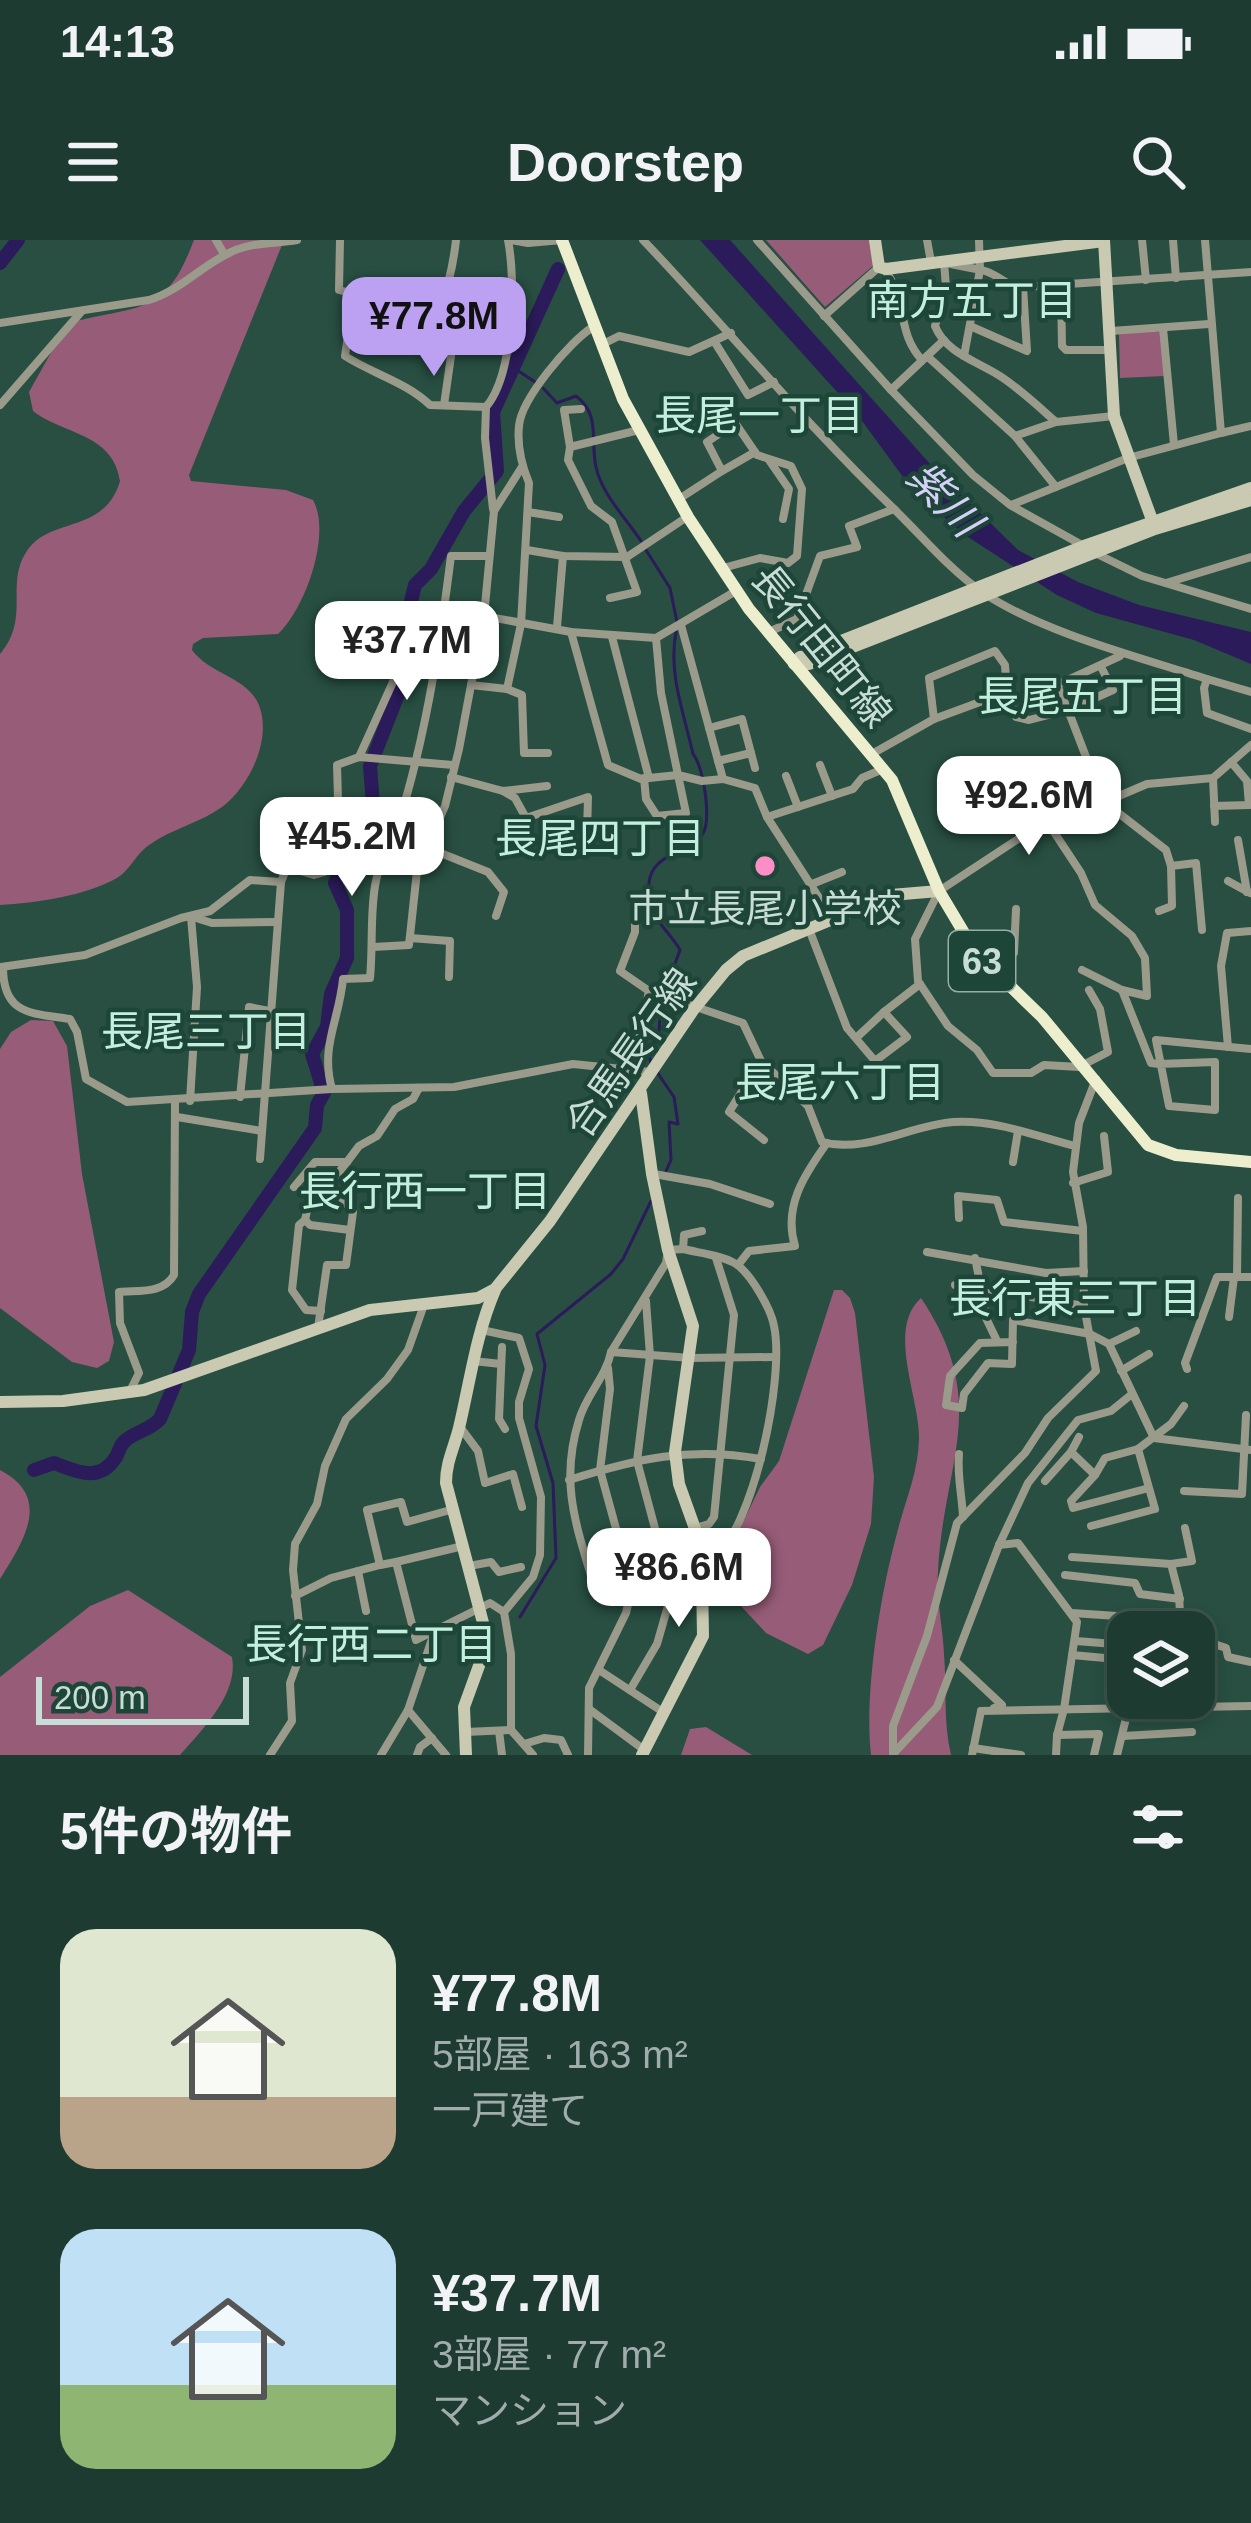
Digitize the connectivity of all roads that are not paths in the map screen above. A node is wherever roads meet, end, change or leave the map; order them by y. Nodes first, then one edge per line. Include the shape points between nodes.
1 (216, 240) edge
2 (296, 240) edge
3 (340, 240) edge
4 (456, 240) edge
5 (509, 240) edge
6 (563, 240) edge
7 (643, 240) edge
8 (758, 240) edge
9 (875, 240) edge
10 (927, 240) edge
11 (979, 240) edge
12 (1104, 240) edge
13 (1142, 240) edge
14 (1173, 240) edge
15 (1205, 240) edge
16 (1026, 246) edge
17 (224, 254) junction
18 (938, 263) junction
19 (981, 264) junction
20 (882, 268) junction
21 (1251, 272) edge
22 (1207, 276) junction
23 (1176, 278) junction
24 (1146, 280) junction
25 (1108, 282) junction
26 (1023, 286) junction
27 (1061, 287) junction
28 (82, 311) junction
29 (824, 316) junction
30 (0, 323) edge
31 (1209, 324) junction
32 (970, 326) junction
33 (593, 327) junction
34 (1163, 328) junction
35 (1111, 331) junction
36 (398, 332) dead end
37 (731, 333) junction
38 (944, 340) junction
39 (713, 341) junction
40 (454, 342) dead end
41 (600, 346) junction
42 (1111, 350) junction
43 (964, 357) junction
44 (925, 358) junction
45 (775, 382) junction
46 (891, 390) junction
47 (2, 399) edge
48 (723, 404) dead end
49 (444, 405) junction
50 (486, 406) junction
51 (581, 410) dead end
52 (1114, 416) junction
53 (1056, 422) junction
54 (735, 423) junction
55 (1251, 426) edge
56 (639, 430) junction
57 (1221, 433) junction
58 (1015, 436) junction
59 (1174, 445) junction
60 (570, 447) junction
61 (755, 452) junction
62 (1128, 458) junction
63 (768, 459) junction
64 (522, 466) junction
65 (722, 471) junction
66 (1056, 487) junction
67 (1251, 488) edge
68 (679, 499) junction
69 (1251, 500) edge
70 (1010, 505) junction
71 (894, 508) junction
72 (494, 511) junction
73 (528, 512) junction
74 (559, 517) dead end
75 (688, 517) junction
76 (783, 519) dead end
77 (1154, 525) junction
78 (1088, 549) junction
79 (527, 550) junction
80 (488, 556) junction
81 (563, 556) junction
82 (627, 557) junction
83 (1251, 557) edge
84 (722, 569) junction
85 (1165, 584) junction
86 (986, 590) junction
87 (736, 591) junction
88 (610, 598) dead end
89 (1251, 609) edge
90 (484, 616) junction
91 (521, 624) junction
92 (681, 625) junction
93 (557, 627) junction
94 (572, 632) junction
95 (767, 633) junction
96 (441, 634) junction
97 (612, 637) junction
98 (656, 638) junction
99 (1120, 656) dead end
100 (794, 664) junction
101 (1100, 665) junction
102 (1208, 679) junction
103 (471, 685) junction
104 (507, 689) junction
105 (1007, 692) junction
106 (1251, 692) edge
107 (1068, 710) junction
108 (934, 719) junction
109 (710, 728) junction
110 (1251, 729) edge
111 (1251, 745) edge
112 (548, 753) dead end
113 (751, 753) junction
114 (870, 755) junction
115 (359, 757) junction
116 (416, 759) junction
117 (718, 760) junction
118 (1231, 762) junction
119 (453, 765) junction
120 (820, 765) dead end
121 (755, 768) dead end
122 (883, 769) junction
123 (678, 775) junction
124 (786, 776) dead end
125 (451, 777) junction
126 (646, 778) junction
127 (1213, 778) junction
128 (723, 779) junction
129 (547, 786) dead end
130 (503, 791) junction
131 (832, 796) junction
132 (1103, 801) junction
133 (1214, 806) junction
134 (798, 807) junction
135 (767, 817) junction
136 (1215, 822) dead end
137 (1050, 826) junction
138 (586, 832) dead end
139 (1238, 840) dead end
140 (352, 848) dead end
141 (428, 848) junction
142 (381, 856) junction
143 (1171, 866) junction
144 (417, 871) junction
145 (842, 872) dead end
146 (281, 881) junction
147 (1228, 881) dead end
148 (812, 884) junction
149 (939, 891) junction
150 (1249, 893) edge
151 (1016, 909) dead end
152 (1159, 911) dead end
153 (634, 913) dead end
154 (191, 916) junction
155 (496, 916) dead end
156 (832, 918) junction
157 (277, 922) junction
158 (808, 928) junction
159 (1202, 930) dead end
160 (1251, 931) edge
161 (410, 938) junction
162 (373, 947) junction
163 (986, 965) junction
164 (1, 967) edge
165 (1082, 970) dead end
166 (449, 976) dead end
167 (920, 984) junction
168 (1089, 990) dead end
169 (1122, 990) junction
170 (649, 991) junction
171 (694, 1009) junction
172 (269, 1011) junction
173 (884, 1012) junction
174 (856, 1038) junction
175 (1228, 1047) junction
176 (1251, 1049) edge
177 (761, 1061) junction
178 (1084, 1064) junction
179 (1159, 1064) junction
180 (632, 1072) junction
181 (651, 1072) junction
182 (1096, 1079) junction
183 (418, 1088) junction
184 (332, 1089) junction
185 (641, 1092) junction
186 (264, 1095) junction
187 (240, 1097) junction
188 (190, 1101) junction
189 (175, 1102) junction
190 (177, 1117) junction
191 (1018, 1131) junction
192 (262, 1132) junction
193 (1104, 1136) dead end
194 (764, 1140) dead end
195 (827, 1143) junction
196 (1075, 1146) junction
197 (260, 1159) dead end
198 (347, 1162) junction
199 (1013, 1162) dead end
200 (1251, 1162) edge
201 (652, 1174) junction
202 (1073, 1183) junction
203 (294, 1187) dead end
204 (336, 1191) junction
205 (1238, 1198) dead end
206 (770, 1204) dead end
207 (959, 1218) dead end
208 (304, 1220) junction
209 (350, 1230) junction
210 (702, 1231) dead end
211 (1083, 1231) junction
212 (675, 1249) junction
213 (927, 1252) dead end
214 (716, 1257) junction
215 (975, 1258) junction
216 (738, 1265) junction
217 (1084, 1271) junction
218 (1235, 1277) junction
219 (1251, 1277) edge
220 (956, 1285) dead end
221 (495, 1288) junction
222 (981, 1288) junction
223 (645, 1300) junction
224 (425, 1304) junction
225 (1084, 1306) junction
226 (984, 1307) junction
227 (964, 1310) dead end
228 (320, 1311) junction
229 (1229, 1317) dead end
230 (318, 1328) junction
231 (480, 1330) junction
232 (1136, 1331) dead end
233 (1090, 1334) junction
234 (998, 1341) junction
235 (1012, 1342) junction
236 (1108, 1344) junction
237 (502, 1346) dead end
238 (611, 1352) junction
239 (1149, 1354) dead end
240 (650, 1357) junction
241 (774, 1357) junction
242 (691, 1358) junction
243 (731, 1358) junction
244 (473, 1361) junction
245 (501, 1364) junction
246 (608, 1367) junction
247 (1187, 1369) dead end
248 (1121, 1371) junction
249 (128, 1393) junction
250 (1132, 1394) junction
251 (0, 1402) edge
252 (1184, 1406) dead end
253 (1246, 1415) dead end
254 (459, 1426) junction
255 (505, 1429) dead end
256 (1079, 1438) dead end
257 (1154, 1438) junction
258 (1138, 1449) junction
259 (1248, 1450) edge
260 (675, 1452) junction
261 (724, 1452) junction
262 (1071, 1452) junction
263 (959, 1454) dead end
264 (761, 1459) junction
265 (638, 1461) junction
266 (600, 1470) junction
267 (1095, 1475) junction
268 (568, 1480) junction
269 (1045, 1480) dead end
270 (1149, 1488) junction
271 (1184, 1491) dead end
272 (522, 1507) dead end
273 (454, 1509) junction
274 (963, 1517) junction
275 (1091, 1526) dead end
276 (695, 1528) junction
277 (1185, 1528) dead end
278 (999, 1545) junction
279 (464, 1546) junction
280 (1072, 1557) dead end
281 (396, 1562) junction
282 (380, 1564) junction
283 (708, 1564) junction
284 (1171, 1564) junction
285 (469, 1566) junction
286 (521, 1567) dead end
287 (358, 1570) junction
288 (1064, 1575) dead end
289 (670, 1579) junction
290 (632, 1587) junction
291 (295, 1596) junction
292 (1180, 1599) junction
293 (478, 1606) junction
294 (366, 1610) dead end
295 (1180, 1611) edge
296 (505, 1612) junction
297 (1070, 1613) junction
298 (1107, 1615) edge
299 (435, 1631) junction
300 (1076, 1641) junction
301 (1107, 1643) edge
302 (1215, 1644) edge
303 (1072, 1655) junction
304 (1105, 1658) dead end
305 (953, 1659) junction
306 (1251, 1662) edge
307 (599, 1670) junction
308 (630, 1690) junction
309 (1215, 1704) edge
310 (1251, 1706) edge
311 (1107, 1707) edge
312 (588, 1708) junction
313 (1064, 1709) junction
314 (408, 1710) junction
315 (981, 1711) junction
316 (663, 1712) junction
317 (1126, 1719) edge
318 (511, 1730) junction
319 (499, 1731) junction
320 (464, 1732) junction
321 (1192, 1732) dead end
322 (1057, 1735) junction
323 (1123, 1736) junction
324 (432, 1738) junction
325 (524, 1744) junction
326 (642, 1752) edge
327 (973, 1752) edge
328 (269, 1755) edge
329 (381, 1755) edge
330 (417, 1755) edge
331 (446, 1755) edge
332 (466, 1755) edge
333 (502, 1755) edge
334 (533, 1755) edge
335 (568, 1755) edge
336 (587, 1755) edge
337 (893, 1755) edge
338 (1022, 1755) edge
339 (1056, 1755) edge
340 (1094, 1755) edge
341 (1117, 1755) edge

1 - 17 street
2 - 17 street
3 - 49 street via 339,290 354,294 346,356 430,405
4 - 36 street via 451,281 425,325
5 - 6 street
5 - 50 street via 507,358
6 - 33 main road, 長行田町線 / 63
7 - 37 street
8 - 29 street
9 - 20 street
10 - 18 street
11 - 19 street
12 - 16 street
12 - 25 street
13 - 24 street
14 - 23 street
15 - 22 street
16 - 19 street
17 - 28 street via 168,294
18 - 19 street
18 - 20 street
18 - 38 street via 946,287 935,326
19 - 26 street via 1007,286
19 - 32 street
20 - 29 street
20 - 44 street via 902,304 905,342
21 - 22 street
22 - 23 street
22 - 31 street
23 - 24 street
24 - 25 street
25 - 27 street
25 - 35 street
26 - 27 street
26 - 32 street via 1027,351
27 - 42 street via 1062,346
28 - 30 street
28 - 47 street
29 - 46 street
31 - 34 street
31 - 57 street
32 - 43 street
33 - 41 main road, 長行田町線 / 63
33 - 64 street via 566,348 524,410
34 - 35 street
34 - 59 street
35 - 42 street
37 - 39 street
37 - 45 street
38 - 43 street
38 - 44 street
39 - 41 street via 689,352 619,336
39 - 45 street via 748,395
40 - 49 street
41 - 56 main road, 長行田町線 / 63
42 - 52 street
43 - 53 street
44 - 46 street
44 - 58 street
45 - 71 street
46 - 70 street
48 - 54 street
49 - 50 street
50 - 72 street
51 - 60 street via 564,410
52 - 53 street
52 - 62 street
53 - 58 street
54 - 61 street
54 - 65 street via 707,442
55 - 57 street
56 - 60 street
56 - 68 main road, 長行田町線 / 63
57 - 59 street
58 - 66 street
59 - 62 street
60 - 82 street via 568,460 591,506 612,522
61 - 63 street
61 - 65 street
62 - 66 street
62 - 77 street
63 - 76 street via 789,489
63 - 84 street via 791,466 802,489 797,556
64 - 72 street
64 - 73 street
65 - 68 street
66 - 70 street
67 - 77 street
68 - 75 main road, 長行田町線 / 63
69 - 77 street
70 - 78 street
71 - 86 street
71 - 95 street via 849,526 857,547 820,556 796,619
72 - 80 street
73 - 74 street
73 - 79 street
75 - 82 street
75 - 84 main road, 長行田町線 / 63
77 - 78 street
78 - 85 street
78 - 86 street
79 - 81 street
79 - 91 street
80 - 90 street
80 - 96 street via 451,556
81 - 82 street
81 - 93 street
82 - 88 street via 637,592
83 - 85 street
84 - 87 main road, 長行田町線 / 63
85 - 89 street
86 - 100 street
86 - 102 street via 1006,607
87 - 92 street
87 - 95 main road, 長行田町線 / 63
90 - 91 street
90 - 96 street
90 - 103 street
91 - 93 street
91 - 104 street
92 - 98 street
92 - 109 street
93 - 94 street
94 - 97 street
94 - 126 street via 608,765
95 - 100 main road, 長行田町線 / 63
96 - 115 street via 403,660
96 - 116 street
97 - 98 street
97 - 126 street
98 - 123 street
99 - 101 street
100 - 114 main road, 長行田町線 / 63
101 - 107 street via 1057,685
101 - 107 street via 1113,691
102 - 106 street
102 - 110 street via 1208,713
103 - 104 street
103 - 119 street
104 - 112 street via 522,694 524,753
105 - 107 street via 1016,716 1029,720
105 - 108 street
105 - 108 street via 995,651 929,678
107 - 132 street
108 - 114 street
109 - 113 street via 742,719
109 - 117 street
111 - 118 street
113 - 117 street
113 - 121 street
114 - 122 main road, 長行田町線 / 63
115 - 116 street
115 - 146 street via 337,765 339,833 325,872 287,867
116 - 119 street
116 - 142 street
117 - 128 street
118 - 127 street
118 - 133 street via 1247,781 1249,805
119 - 125 street
120 - 131 street
122 - 131 street
122 - 149 main road, 長行田町線 / 63
123 - 126 street
123 - 126 street via 686,813 657,816
123 - 128 street
124 - 134 street
125 - 130 street
125 - 141 street
127 - 132 street via 1147,784
127 - 133 street
128 - 135 street via 754,788
129 - 130 street
130 - 138 street via 526,818 588,796
131 - 134 street
132 - 137 street
132 - 143 street via 1166,850
133 - 136 street
134 - 135 street
135 - 148 street
137 - 149 street
137 - 169 street via 1095,904 1145,958 1147,996
139 - 150 street
140 - 142 street
141 - 144 street
141 - 155 street via 488,872 504,892
142 - 144 street
142 - 162 street
143 - 152 street via 1172,906
143 - 159 street via 1196,863
144 - 161 street
145 - 148 street
146 - 154 street via 250,880
146 - 157 street
147 - 150 street
148 - 156 street
149 - 156 street, 合馬長行線 via 891,895
149 - 163 main road, 長行田町線 / 63
149 - 167 street via 915,939
151 - 163 street via 1014,953
153 - 170 street via 620,971
154 - 157 street
154 - 164 street via 85,956
154 - 188 street via 197,987
156 - 158 street, 合馬長行線
157 - 172 street
158 - 171 street, 合馬長行線 via 743,956
158 - 174 street
160 - 175 street via 1226,933
161 - 162 street via 409,945
161 - 166 street via 450,941
162 - 184 street via 370,978 343,979 326,1052
163 - 178 main road, 長行田町線 / 63
164 - 189 street via 16,1007 74,1023 86,1078 96,1087 127,1102
165 - 169 street
167 - 173 street
167 - 178 street via 993,1073
168 - 178 street via 1108,1052
169 - 179 street via 1150,1063
170 - 171 street
170 - 180 street
171 - 177 street via 743,1023
171 - 181 street, 合馬長行線
172 - 186 street
172 - 187 street via 249,1007
173 - 174 street
173 - 174 street via 907,1036 891,1052 875,1061
175 - 176 street
175 - 179 street via 1156,1040
177 - 194 street via 730,1112
177 - 195 street via 808,1106
178 - 182 main road, 長行田町線 / 63
179 - 179 street via 1215,1063 1215,1110 1169,1106
180 - 181 street
180 - 183 street via 573,1064 490,1083
181 - 185 street, 合馬長行線
182 - 196 street
182 - 200 main road, 長行田町線 / 63 via 1148,1145
183 - 184 street
183 - 198 street
184 - 186 street
185 - 201 street
185 - 221 street, 合馬長行線
186 - 187 street
186 - 192 street
187 - 188 street
188 - 189 street
189 - 190 street
190 - 192 street
190 - 249 street via 174,1275 157,1290 119,1292 120,1323 140,1373
191 - 195 street via 950,1122
191 - 196 street
191 - 199 street
192 - 197 street
193 - 202 street via 1108,1172
195 - 216 street via 795,1198 788,1222 795,1246 749,1251
196 - 202 street
198 - 203 street via 315,1162
198 - 204 street via 329,1184
201 - 206 street
201 - 212 street
202 - 211 street
204 - 208 street via 310,1202
204 - 209 street via 353,1213
205 - 218 street
207 - 211 street via 958,1196 997,1201 1004,1222
208 - 209 street
208 - 228 street via 292,1290 306,1310
209 - 228 street via 346,1265 327,1265
210 - 212 street via 684,1234
211 - 217 street
212 - 214 street
212 - 223 street
212 - 242 street via 693,1326
213 - 215 street
214 - 216 street
214 - 243 street via 734,1315
215 - 217 street via 1046,1273
215 - 222 street
216 - 241 street via 769,1310
217 - 225 street
218 - 219 street
218 - 229 street
218 - 247 street via 1217,1277 1209,1291
220 - 222 street
221 - 224 street
221 - 231 street, 合馬長行線
222 - 225 street
222 - 226 street
223 - 238 street
223 - 240 street
224 - 230 street via 370,1310
224 - 291 street via 408,1350 346,1419 295,1544
225 - 233 street
226 - 227 street
226 - 234 street
228 - 230 street
230 - 249 street
231 - 244 street, 合馬長行線
231 - 296 street via 518,1338 527,1359 519,1418 541,1498 539,1564
232 - 236 street
233 - 235 street via 1013,1320
233 - 236 street
233 - 274 street via 1096,1371
234 - 235 street
234 - 235 street via 980,1343 950,1376 946,1405 962,1408 988,1364 1012,1364
236 - 248 street
237 - 245 street
238 - 240 street
238 - 246 street
239 - 248 street
240 - 242 street
240 - 265 street
241 - 243 street
241 - 264 street
242 - 243 street
242 - 260 street
243 - 261 street
244 - 245 street
244 - 254 street, 合馬長行線
245 - 255 street
246 - 266 street
246 - 268 street via 578,1420
248 - 250 street
249 - 251 street
250 - 257 street
250 - 278 street via 1069,1429 1028,1484
252 - 257 street
253 - 259 street
254 - 272 street via 478,1451 485,1483 513,1474
254 - 273 street, 合馬長行線 via 446,1464
256 - 262 street
257 - 258 street
257 - 259 street
258 - 267 street via 1105,1458
258 - 270 street
259 - 271 street via 1242,1494
260 - 261 street
260 - 265 street
260 - 276 street
261 - 264 street
261 - 276 street via 714,1517
262 - 267 street
262 - 269 street
263 - 274 street
264 - 283 street via 728,1546
265 - 266 street
265 - 289 street
266 - 268 street
266 - 290 street
267 - 270 street via 1073,1508
268 - 290 street via 598,1596
270 - 275 street via 1154,1509
273 - 279 street, 合馬長行線
273 - 282 street via 407,1522 401,1502 367,1510
274 - 337 street via 893,1726
276 - 283 street
277 - 284 street via 1192,1562
278 - 297 street via 1018,1543
278 - 305 street
279 - 281 street
279 - 285 street, 合馬長行線
280 - 284 street
281 - 282 street
281 - 299 street via 416,1640
282 - 287 street
283 - 289 street
283 - 316 street via 703,1636
284 - 292 street
285 - 286 street
285 - 293 street, 合馬長行線
287 - 291 street
287 - 294 street
288 - 292 street via 1136,1583 1140,1594
289 - 290 street
289 - 308 street via 657,1644
290 - 307 street
291 - 328 street via 302,1650 290,1683 292,1721
292 - 295 street
293 - 296 street
293 - 299 street
293 - 320 street, 合馬長行線 via 486,1634
296 - 318 street
297 - 298 street
297 - 300 street
299 - 314 street
300 - 301 street
300 - 303 street
302 - 306 street
303 - 304 street
303 - 313 street
305 - 315 street via 1002,1706
305 - 337 street via 937,1707
307 - 308 street
307 - 312 street
308 - 316 street
309 - 310 street
311 - 313 street
312 - 326 street
312 - 336 street
313 - 315 street
313 - 322 street
314 - 324 street
314 - 329 street
315 - 327 street
316 - 326 street
317 - 323 street
318 - 319 street
318 - 325 street
319 - 320 street
319 - 333 street
320 - 332 street, 合馬長行線
321 - 323 street
322 - 339 street
322 - 340 street via 1099,1734
323 - 341 street
324 - 330 street
324 - 331 street
325 - 334 street
325 - 335 street via 561,1740
327 - 338 street

